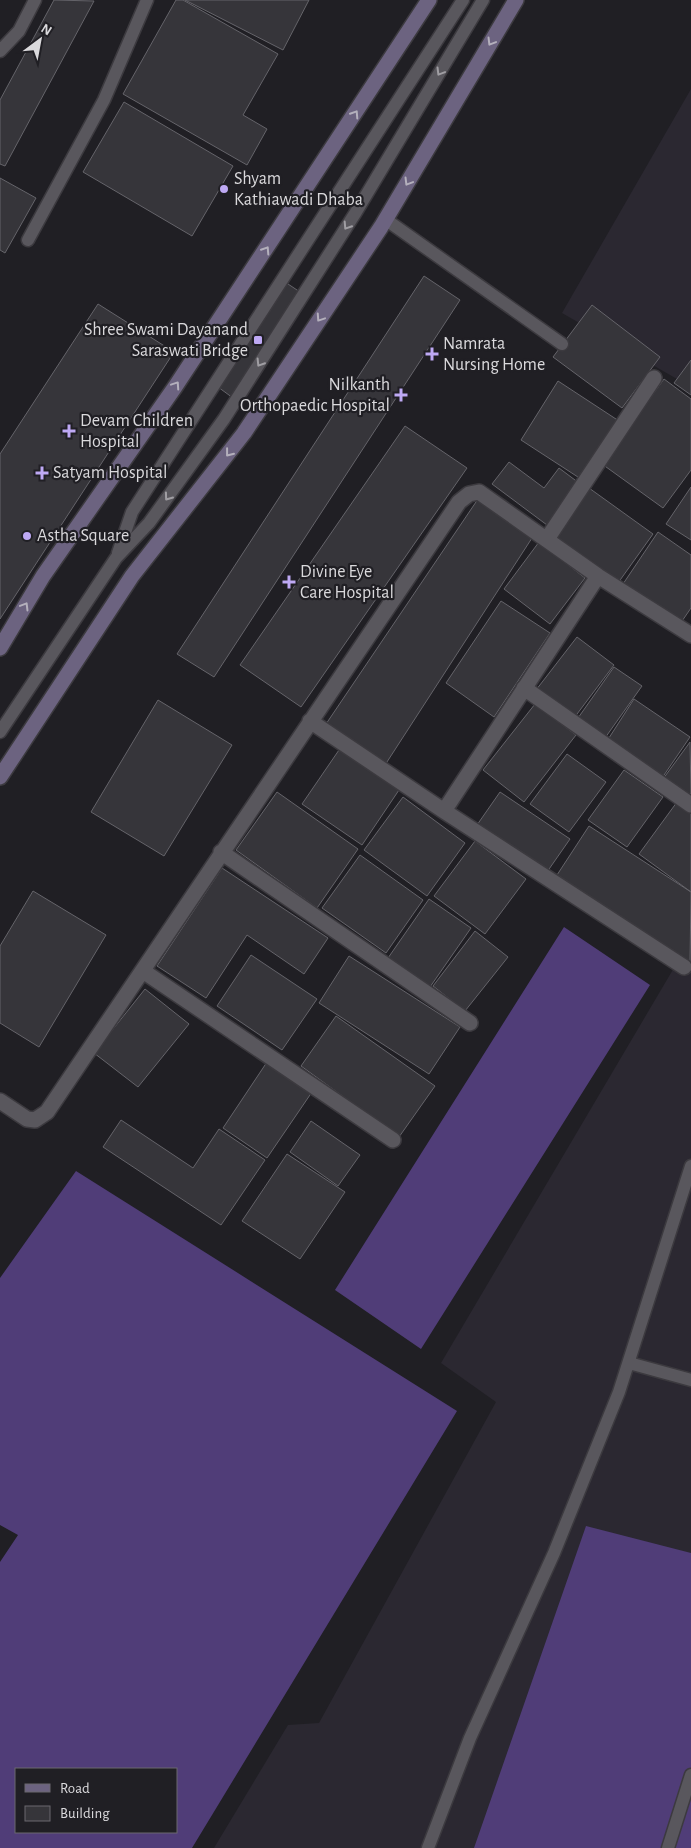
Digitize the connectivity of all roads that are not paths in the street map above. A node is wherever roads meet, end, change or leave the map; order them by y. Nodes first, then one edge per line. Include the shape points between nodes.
1 (35, 0) edge
2 (147, 0) edge
3 (429, 0) edge
4 (462, 0) edge
5 (483, 0) edge
6 (516, 0) edge
7 (0, 51) edge
8 (385, 219) junction
9 (28, 240) dead end
10 (562, 344) dead end
11 (654, 378) dead end
12 (547, 539) junction
13 (116, 558) junction
14 (598, 576) junction
15 (689, 629) edge
16 (0, 648) edge
17 (524, 688) junction
18 (310, 721) junction
19 (0, 732) edge
20 (0, 777) edge
21 (691, 805) edge
22 (444, 811) junction
23 (221, 852) junction
24 (684, 967) dead end
25 (143, 971) junction
26 (470, 1023) dead end
27 (0, 1101) edge
28 (393, 1140) dead end
29 (691, 1166) edge
30 (629, 1363) junction
31 (691, 1380) edge
32 (691, 1775) edge
33 (428, 1848) edge
34 (668, 1848) edge

1 - 7 lane via 19,31
2 - 9 lane via 104,100
16 -> 3 main road via 42,576 175,387
4 - 13 lane via 132,512
5 -> 13 lane via 356,212 224,419 149,523
6 -> 8 main road
8 - 10 lane
8 -> 20 main road via 244,432 132,576
11 - 12 street
12 - 14 street
12 - 18 street via 479,492 469,494 459,502
13 - 19 lane
14 - 15 street
14 - 17 street
17 - 21 street
17 - 22 street
18 - 22 street
18 - 23 street
22 - 24 street
23 - 25 street
23 - 26 street
25 - 27 street via 42,1117 27,1119
25 - 28 street
29 - 30 lane
30 - 31 lane
30 - 33 lane via 558,1544 470,1738
32 - 34 lane

